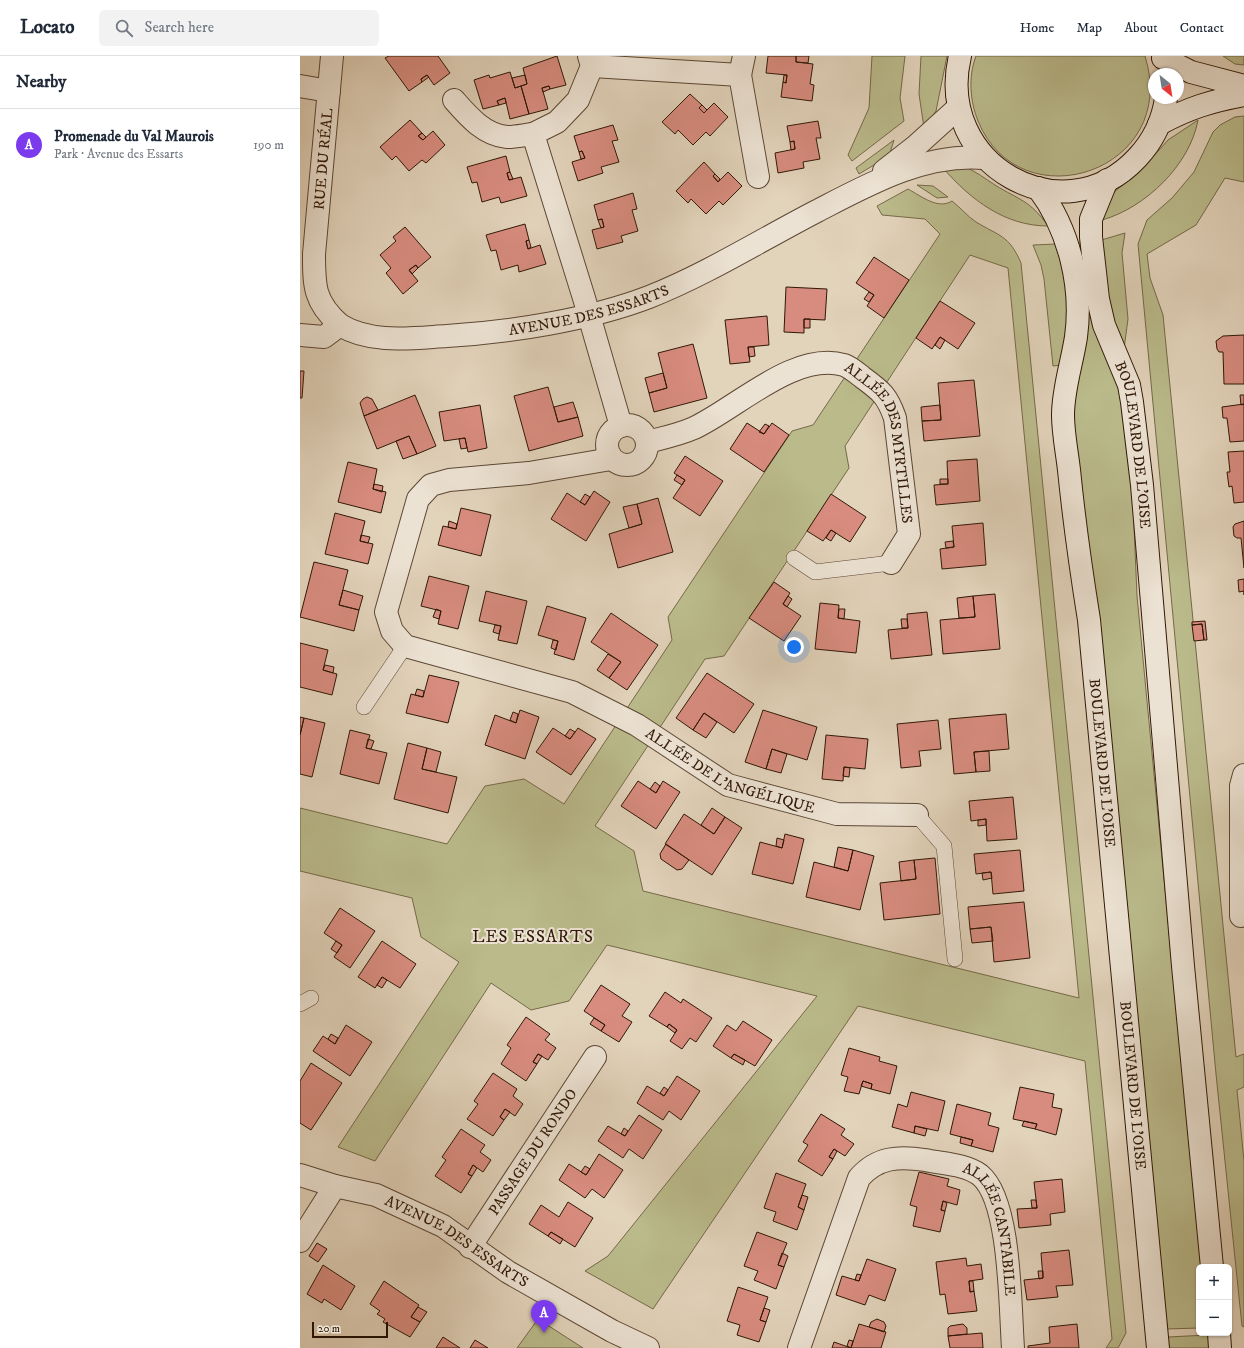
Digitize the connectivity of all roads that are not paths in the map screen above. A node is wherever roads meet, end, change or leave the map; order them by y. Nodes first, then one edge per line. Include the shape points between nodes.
1 (332, 56) edge
2 (960, 56) edge
3 (591, 61) edge
4 (1164, 63) edge
5 (742, 65) edge
6 (300, 86) edge
7 (1244, 86) edge
8 (329, 91) junction
9 (1244, 95) edge
10 (454, 100) dead end
11 (1164, 104) edge
12 (958, 108) junction
13 (1159, 124) junction
14 (532, 134) junction
15 (984, 158) junction
16 (758, 177) dead end
17 (1107, 180) junction
18 (1038, 188) junction
19 (860, 189) junction
20 (589, 315) junction
21 (340, 325) junction
22 (300, 335) edge
23 (621, 426) junction
24 (647, 442) junction
25 (611, 459) junction
26 (794, 558) dead end
27 (891, 563) joint
28 (405, 646) junction
29 (364, 707) dead end
30 (1244, 775) edge
31 (917, 815) joint
32 (1241, 916) dead end
33 (955, 959) dead end
34 (595, 1057) dead end
35 (300, 1175) edge
36 (335, 1186) junction
37 (300, 1241) edge
38 (470, 1246) junction
39 (1212, 1264) edge
40 (1218, 1336) edge
41 (648, 1348) edge
42 (799, 1348) edge
43 (1013, 1348) edge
44 (1158, 1348) edge
45 (1220, 1348) edge

1 - 8 street, RUE DU RÉAL
2 - 12 street via 955,81
3 - 5 street
3 - 14 street via 578,100 557,122
4 - 7 street
5 - 16 street
6 - 8 street
8 - 21 street, RUE DU RÉAL via 314,279 315,292 320,303
9 - 13 street via 1210,101
10 - 14 street via 468,117 484,129 506,137
11 - 13 street
12 - 15 street via 965,130
12 - 19 street, AVENUE DES ESSARTS via 901,159
13 - 17 street via 1151,140 1135,160
14 - 20 street
15 - 18 street via 1009,177
15 - 19 street, AVENUE DES ESSARTS via 963,157 930,162
17 - 18 street via 1088,187 1068,190
17 - 39 street, BOULEVARD DE L'OISE via 1094,210 1090,237 1104,325 1129,385 1142,485 1183,966
18 - 44 street, BOULEVARD DE L'OISE via 1048,201 1063,231 1073,272 1076,300 1076,336 1063,416 1074,520 1089,620
19 - 20 street, AVENUE DES ESSARTS via 704,272 648,297
20 - 21 street, AVENUE DES ESSARTS via 517,329 423,337 367,336
20 - 23 street
21 - 22 street via 324,337
23 - 24 street via 634,426 645,435
23 - 25 street via 610,434 607,440 606,446
24 - 25 street via 642,458 633,465 621,465
24 - 27 street, ALLÉE DES MYRTILLES via 694,428 791,370 828,362 846,365 878,388 889,401 896,418 909,534
25 - 28 street via 529,473 449,480 431,485 418,499 386,612 392,631
26 - 27 lane, ALLÉE DES MYRTILLES via 815,572
28 - 29 lane
28 - 31 street, ALLÉE DE L'ANGÉLIQUE via 572,692 637,725 728,785 837,814
30 - 32 street via 1241,786
31 - 33 lane, ALLÉE DE L'ANGÉLIQUE via 944,846
34 - 38 street, PASSAGE DU RONDO
35 - 36 street, AVENUE DES ESSARTS
36 - 37 street
36 - 38 street, AVENUE DES ESSARTS via 376,1195 444,1226
38 - 41 street, AVENUE DES ESSARTS via 508,1272 612,1331
40 - 45 street
42 - 43 street, ALLÉE CANTABILE via 859,1178 879,1162 908,1157 967,1168 992,1188 1004,1231

